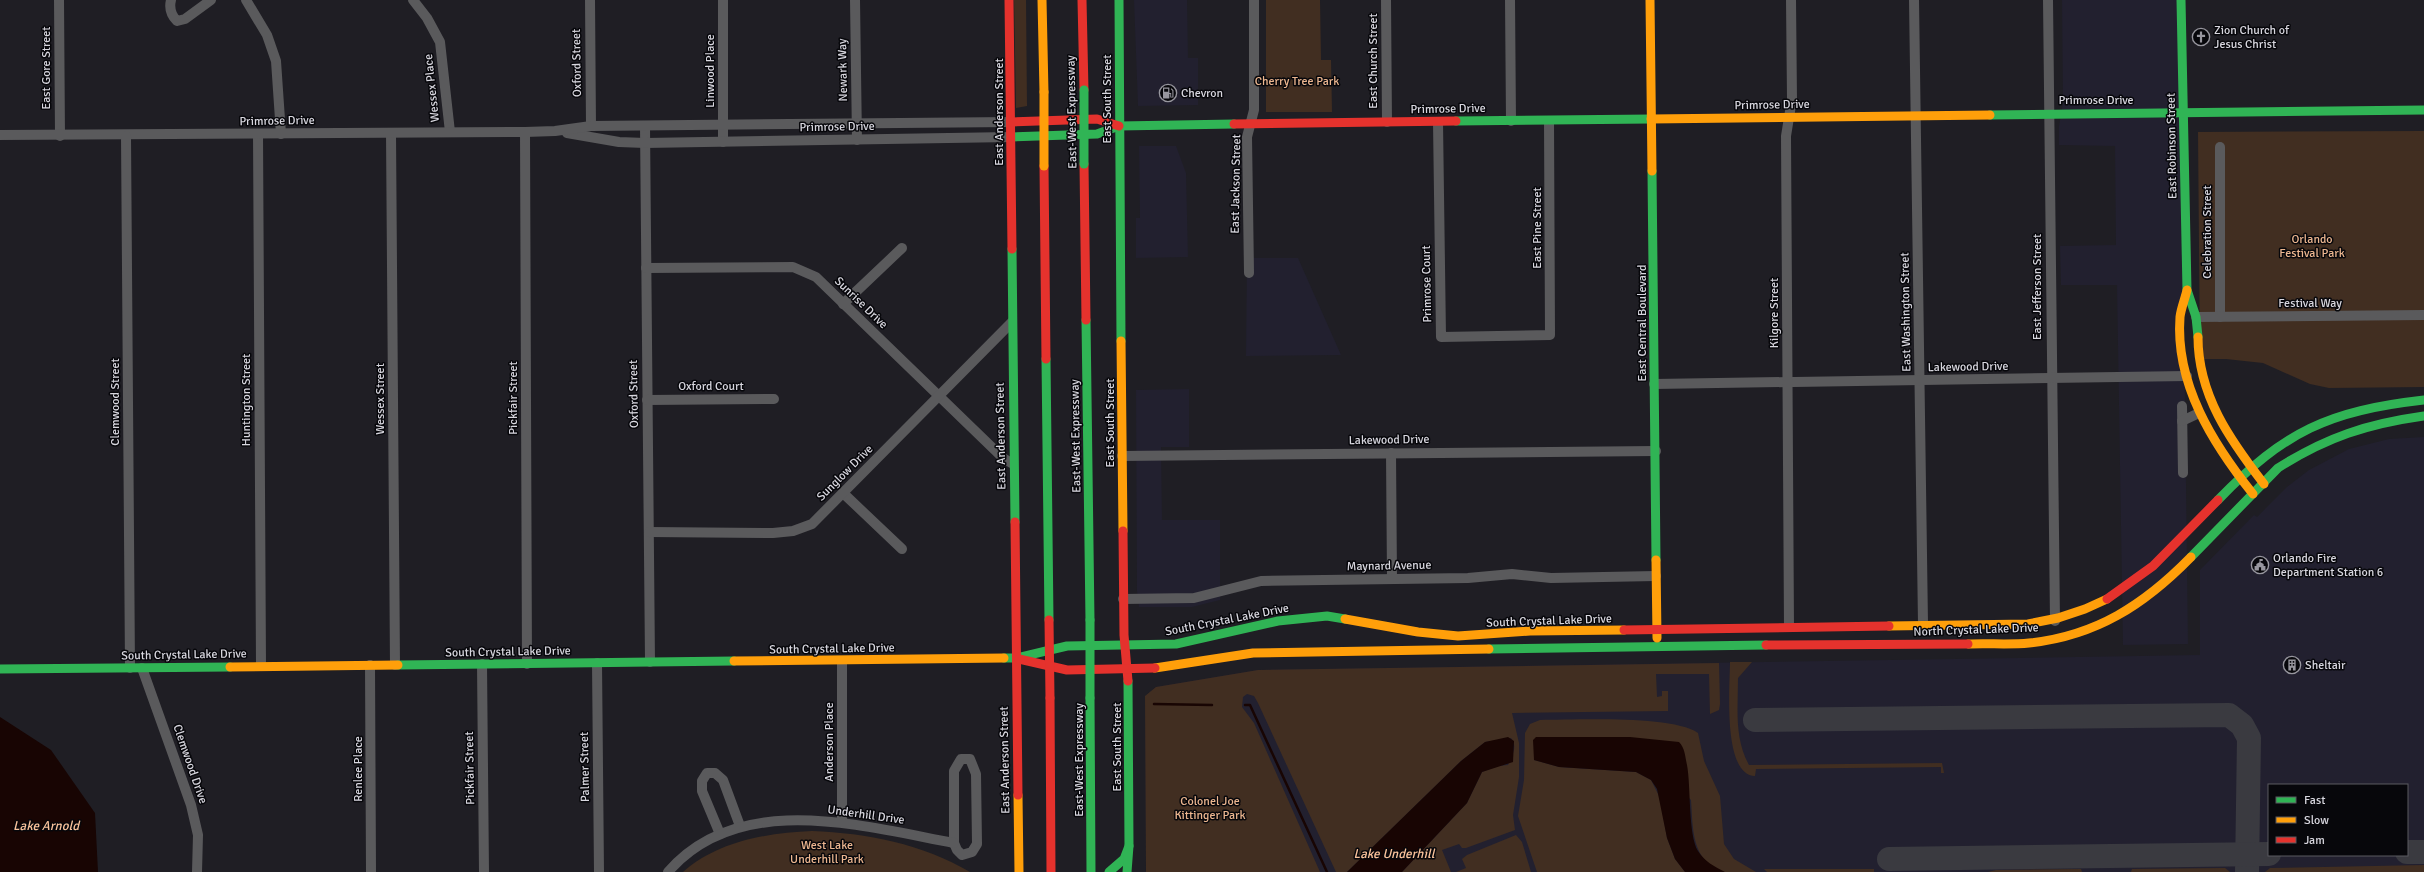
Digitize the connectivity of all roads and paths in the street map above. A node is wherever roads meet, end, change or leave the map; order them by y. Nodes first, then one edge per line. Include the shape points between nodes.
1 (59, 0) edge
2 (171, 0) edge
3 (212, 0) edge
4 (246, 0) edge
5 (413, 0) edge
6 (590, 0) edge
7 (723, 0) edge
8 (854, 0) edge
9 (1009, 0) edge
10 (1042, 0) edge
11 (1082, 0) edge
12 (1119, 0) edge
13 (1254, 0) edge
14 (1386, 0) edge
15 (1510, 0) edge
16 (1650, 0) edge
17 (1791, 0) edge
18 (1914, 0) edge
19 (2048, 0) edge
20 (2181, 0) edge
21 (2424, 110) edge
22 (2183, 113) junction
23 (2049, 114) junction
24 (1916, 116) junction
25 (1789, 118) junction
26 (1653, 120) junction
27 (1511, 121) junction
28 (1549, 121) junction
29 (1011, 122) junction
30 (1387, 122) junction
31 (1438, 122) junction
32 (858, 124) junction
33 (1250, 124) junction
34 (723, 125) junction
35 (591, 126) junction
36 (645, 126) junction
37 (1120, 126) junction
38 (555, 131) junction
39 (450, 132) junction
40 (525, 132) junction
41 (391, 133) junction
42 (258, 134) junction
43 (281, 134) junction
44 (0, 135) edge
45 (60, 136) junction
46 (126, 136) junction
47 (1011, 137) junction
48 (858, 140) junction
49 (723, 142) junction
50 (645, 143) junction
51 (2220, 147) dead end
52 (902, 248) dead end
53 (646, 268) junction
54 (1249, 273) dead end
55 (2187, 290) junction
56 (843, 304) junction
57 (2423, 315) edge
58 (2196, 317) junction
59 (2220, 317) junction
60 (1012, 322) junction
61 (1550, 335) joint
62 (2187, 376) junction
63 (2051, 379) junction
64 (1920, 381) junction
65 (1654, 384) junction
66 (1787, 384) junction
67 (938, 397) junction
68 (774, 399) dead end
69 (647, 400) junction
70 (2424, 400) edge
71 (2182, 406) dead end
72 (2199, 413) junction
73 (2424, 416) edge
74 (2182, 420) junction
75 (1656, 451) junction
76 (1391, 453) junction
77 (1122, 456) junction
78 (1013, 464) junction
79 (2250, 467) junction
80 (2183, 473) dead end
81 (2240, 478) junction
82 (2264, 484) junction
83 (843, 493) junction
84 (2253, 494) junction
85 (649, 532) junction
86 (902, 549) dead end
87 (1656, 576) junction
88 (1392, 579) junction
89 (1123, 599) junction
90 (2055, 621) junction
91 (1923, 624) junction
92 (1789, 627) junction
93 (1657, 629) junction
94 (1125, 645) junction
95 (1658, 646) junction
96 (1016, 658) junction
97 (842, 661) junction
98 (650, 662) junction
99 (597, 663) junction
100 (482, 664) junction
101 (527, 664) junction
102 (370, 665) junction
103 (395, 665) junction
104 (261, 666) junction
105 (130, 668) junction
106 (142, 668) junction
107 (0, 669) edge
108 (1128, 669) junction
109 (842, 822) junction
110 (740, 826) junction
111 (720, 834) junction
112 (954, 843) junction
113 (1129, 846) junction
114 (1018, 847) junction
115 (197, 872) edge
116 (371, 872) edge
117 (484, 872) edge
118 (599, 872) edge
119 (668, 872) edge
120 (1011, 872) edge
121 (1019, 872) edge
122 (1051, 872) edge
123 (1091, 872) edge
124 (1109, 872) edge
125 (1127, 872) edge

1 - 45 street, East Gore Street
2 - 3 street via 171,12 177,21 185,19
4 - 43 street via 267,35 276,61
5 - 39 street, Wessex Place via 427,18 440,42
6 - 35 street, Oxford Street
7 - 34 street, Linwood Place
8 - 32 street, Newark Way
9 - 29 main road, East Anderson Street
10 - 122 main road, bridge
11 - 123 main road, East-West Expressway, bridge
12 - 37 main road, East South Street
13 - 33 street, East Jackson Street via 1254,110
14 - 30 street, East Church Street
15 - 27 street
16 - 26 main road, East Central Boulevard
17 - 25 street, Kilgore Street via 1792,99
18 - 24 street, East Washington Street
19 - 23 street, East Jefferson Street
20 - 22 main road, East Robinson Street
21 - 22 main road, Primrose Drive
22 - 23 main road, Primrose Drive
22 - 55 main road, East Robinson Street
23 - 24 main road, Primrose Drive
23 - 63 street, East Jefferson Street
24 - 25 main road, Primrose Drive
24 - 64 street, East Washington Street
25 - 26 main road, Primrose Drive
25 - 66 street, Kilgore Street via 1786,136
26 - 28 main road, Primrose Drive
26 - 65 main road, East Central Boulevard
27 - 28 main road, Primrose Drive
27 - 31 main road, Primrose Drive
28 - 61 street, East Pine Street
29 - 32 street, Primrose Drive
29 - 37 main road, Primrose Drive via 1097,119
29 - 47 main road, East Anderson Street
30 - 31 main road, Primrose Drive
30 - 33 main road, Primrose Drive
31 - 61 street, Primrose Court via 1441,337
32 - 34 street, Primrose Drive
32 - 48 street, Newark Way
33 - 37 main road, Primrose Drive
33 - 54 street, East Jackson Street via 1247,137
34 - 36 street, Primrose Drive
34 - 49 street, Linwood Place
35 - 36 street, Primrose Drive
35 - 38 street, Primrose Drive
36 - 50 street, Oxford Street
37 - 47 main road, Primrose Drive via 1097,134
37 - 77 main road, East South Street
38 - 40 street, Primrose Drive
38 - 50 street, Primrose Drive via 619,142
39 - 40 street, Primrose Drive
39 - 41 street, Primrose Drive
40 - 101 street, Pickfair Street
41 - 43 street, Primrose Drive
41 - 103 street, Wessex Street
42 - 43 street, Primrose Drive
42 - 46 street, Primrose Drive
42 - 104 street, Huntington Street
44 - 45 street, Primrose Drive
45 - 46 street, Primrose Drive
46 - 105 street, Clemwood Street
47 - 48 street, Primrose Drive
47 - 60 main road, East Anderson Street
48 - 49 street, Primrose Drive
49 - 50 street, Primrose Drive
50 - 53 street, Oxford Street
51 - 59 street, Celebration Street
52 - 56 street
53 - 56 street, Sunrise Drive via 793,267 816,277
53 - 69 street, Oxford Street
55 - 58 main road, East Robinson Street
55 - 62 main road, East Robinson Street via 2180,316 2182,353
56 - 67 street, Sunrise Drive
57 - 59 street, Festival Way
58 - 59 street, Festival Way
58 - 79 main road, East Robinson Street via 2196,345 2208,396 2222,426
60 - 67 street, Sunglow Drive
60 - 78 main road, East Anderson Street
62 - 63 street, Lakewood Drive
62 - 72 main road, East Robinson Street
63 - 64 street, Lakewood Drive
63 - 90 street, East Jefferson Street
64 - 66 street, Lakewood Drive
64 - 91 street, East Washington Street
65 - 66 street, Lakewood Drive
65 - 75 main road, East Central Boulevard
66 - 92 street, Kilgore Street
67 - 78 street, Sunrise Drive via 1003,458
67 - 83 street, Sunglow Drive
68 - 69 street, Oxford Court
69 - 85 street, Oxford Street
70 - 79 main road, North Crystal Lake Drive via 2376,406 2345,415 2284,442
71 - 74 street
72 - 74 street
72 - 81 main road, East Robinson Street
73 - 82 main road, North Crystal Lake Drive via 2382,422 2325,443 2278,468
74 - 80 street
75 - 76 street, Lakewood Drive
75 - 87 main road, East Central Boulevard
76 - 77 street, Lakewood Drive
76 - 88 street
77 - 89 main road, East South Street
78 - 96 main road, East Anderson Street
79 - 81 main road, North Crystal Lake Drive
79 - 82 main road, East Robinson Street
81 - 84 main road, East Robinson Street
81 - 90 main road, North Crystal Lake Drive via 2139,579 2090,608
82 - 84 main road, North Crystal Lake Drive
83 - 85 street, Sunglow Drive via 812,524 793,530 773,533
83 - 86 street
84 - 95 main road, North Crystal Lake Drive via 2168,581 2146,599 2105,623 2078,634 2027,643
85 - 98 street, Oxford Street
87 - 88 street, Maynard Avenue via 1550,578 1512,574 1468,578
87 - 93 main road, East Central Boulevard
88 - 89 street, Maynard Avenue via 1261,581 1194,598
89 - 94 main road, East South Street
90 - 91 main road, North Crystal Lake Drive via 2028,624
91 - 92 main road, North Crystal Lake Drive
92 - 93 main road, North Crystal Lake Drive
93 - 94 main road, South Crystal Lake Drive via 1530,631 1458,636 1418,632 1327,616 1270,622 1176,644
93 - 95 main road, East Central Boulevard
94 - 96 main road, South Crystal Lake Drive via 1067,646
94 - 108 main road, East South Street
95 - 108 main road, South Crystal Lake Drive via 1253,652 1170,667
96 - 97 main road, South Crystal Lake Drive
96 - 108 main road, South Crystal Lake Drive via 1067,670
96 - 114 main road, East Anderson Street
97 - 98 main road, South Crystal Lake Drive
97 - 109 street, Anderson Place
98 - 99 main road, South Crystal Lake Drive
99 - 101 main road, South Crystal Lake Drive
99 - 118 street, Palmer Street
100 - 101 main road, South Crystal Lake Drive
100 - 103 main road, South Crystal Lake Drive
100 - 117 street, Pickfair Street
102 - 103 main road, South Crystal Lake Drive
102 - 104 main road, South Crystal Lake Drive
102 - 116 street, Renlee Place
104 - 106 main road, South Crystal Lake Drive
105 - 106 main road, South Crystal Lake Drive
105 - 107 main road, South Crystal Lake Drive
106 - 115 street, Clemwood Drive via 191,805 198,834
108 - 113 main road, East South Street
109 - 110 street, Underhill Drive via 793,820
109 - 112 street, Underhill Drive
110 - 111 street, Underhill Drive
110 - 111 street via 723,780 715,773 707,773 702,781 702,791
111 - 119 street, Underhill Drive via 681,857
112 - 112 street via 962,855 972,852 976,844 976,774 970,759 962,759 954,771
113 - 124 main road via 1124,859
113 - 125 main road, East South Street
114 - 120 main road
114 - 121 main road, East Anderson Street

